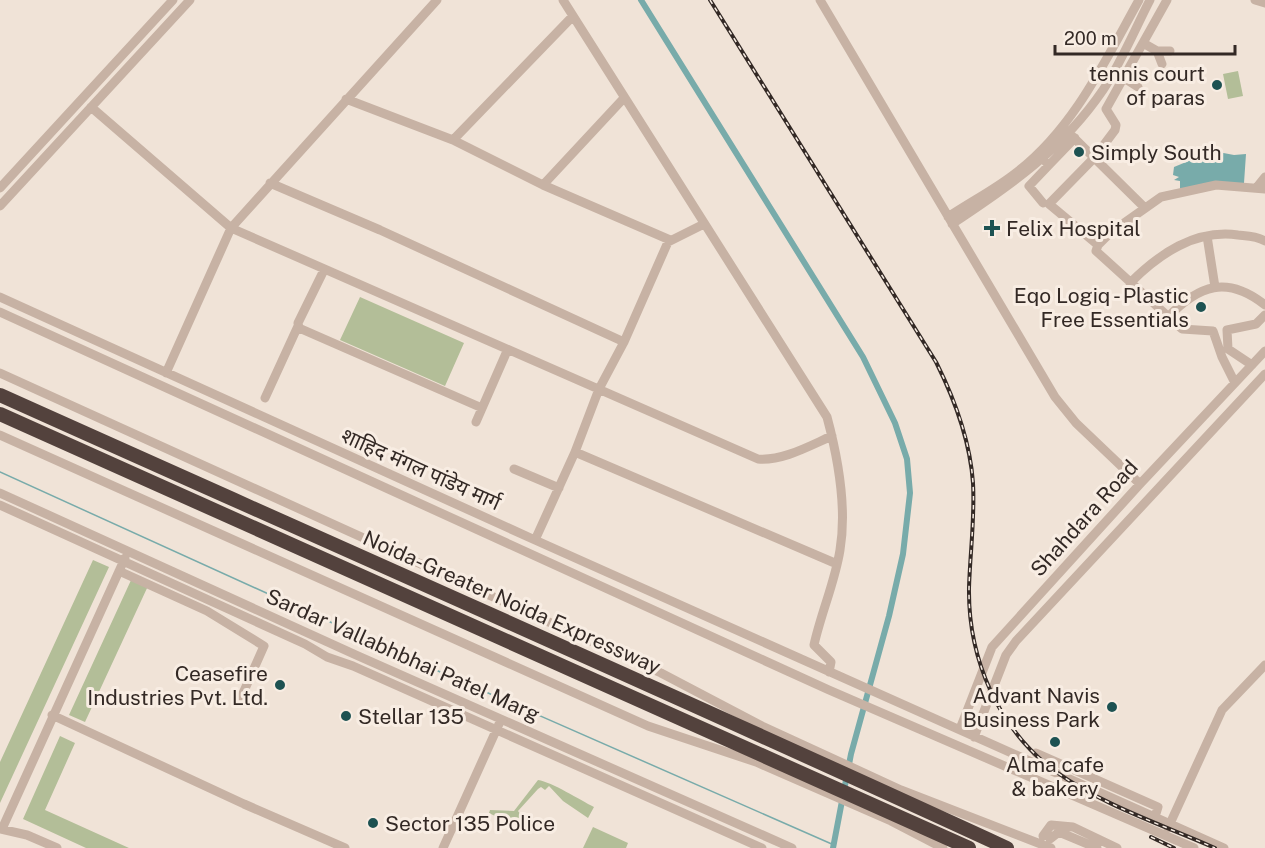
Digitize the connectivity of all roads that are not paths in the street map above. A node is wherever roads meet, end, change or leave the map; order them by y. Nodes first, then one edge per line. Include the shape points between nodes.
1 (173, 0) edge
2 (190, 0) edge
3 (437, 0) edge
4 (563, 0) edge
5 (834, 0) edge
6 (1139, 0) edge
7 (1150, 0) edge
8 (1167, 0) edge
9 (1255, 0) edge
10 (822, 3) edge
11 (1265, 3) edge
12 (573, 16) junction
13 (1143, 43) junction
14 (1157, 51) junction
15 (1170, 51) dead end
16 (1162, 64) dead end
17 (1124, 78) junction
18 (1138, 87) dead end
19 (624, 98) junction
20 (346, 99) junction
21 (91, 107) junction
22 (1069, 132) junction
23 (453, 140) junction
24 (1094, 158) junction
25 (1046, 162) junction
26 (1265, 177) edge
27 (270, 183) junction
28 (543, 185) junction
29 (0, 188) edge
30 (1261, 188) edge
31 (1043, 203) dead end
32 (0, 206) edge
33 (1145, 208) junction
34 (950, 220) junction
35 (704, 224) junction
36 (231, 228) junction
37 (1207, 236) junction
38 (670, 240) junction
39 (1265, 241) edge
40 (1098, 245) junction
41 (324, 270) junction
42 (1130, 283) junction
43 (1215, 287) junction
44 (0, 297) edge
45 (1265, 306) edge
46 (0, 312) edge
47 (1265, 315) edge
48 (1168, 317) junction
49 (298, 326) junction
50 (1227, 330) junction
51 (1213, 331) junction
52 (624, 342) junction
53 (507, 351) junction
54 (1265, 351) edge
55 (1252, 365) junction
56 (0, 373) edge
57 (166, 373) junction
58 (1265, 374) edge
59 (1235, 383) junction
60 (599, 389) junction
61 (0, 395) edge
62 (265, 398) dead end
63 (482, 408) junction
64 (0, 414) edge
65 (476, 422) dead end
66 (0, 435) edge
67 (832, 436) junction
68 (575, 452) junction
69 (514, 469) dead end
70 (1149, 474) junction
71 (1140, 484) junction
72 (1162, 486) junction
73 (559, 488) junction
74 (0, 493) edge
75 (0, 506) edge
76 (535, 540) junction
77 (128, 551) junction
78 (837, 564) junction
79 (121, 566) junction
80 (747, 635) junction
81 (739, 648) junction
82 (1265, 665) edge
83 (831, 673) junction
84 (240, 700) dead end
85 (52, 715) junction
86 (501, 719) junction
87 (960, 729) junction
88 (496, 730) junction
89 (974, 737) junction
90 (802, 749) junction
91 (1036, 753) dead end
92 (796, 775) junction
93 (900, 794) junction
94 (892, 817) junction
95 (1155, 817) junction
96 (1170, 824) junction
97 (1, 829) edge
98 (1164, 836) junction
99 (1048, 841) edge
100 (743, 844) edge
101 (788, 846) edge
102 (757, 847) edge
103 (57, 848) edge
104 (345, 848) edge
105 (443, 848) edge
106 (943, 848) edge
107 (969, 848) edge
108 (1007, 848) edge
109 (1097, 848) edge
110 (1117, 848) edge
111 (1194, 848) edge
112 (1224, 848) edge

1 - 29 street
2 - 21 street
3 - 20 street
4 - 12 street
5 - 10 street
6 - 22 street
7 - 22 street via 1103,90
8 - 13 street
9 - 11 street
10 - 34 street
12 - 19 street
12 - 23 street
13 - 14 street
13 - 17 street
14 - 15 street
14 - 16 street
17 - 18 street
17 - 24 street via 1105,110 1116,125 1115,130
19 - 28 street
19 - 35 street
20 - 23 street
20 - 27 street
21 - 32 street
21 - 36 street
22 - 24 street
22 - 25 street
22 - 34 street
23 - 28 street
24 - 33 street
24 - 40 street via 1049,204
25 - 31 street via 1029,186
25 - 34 street
26 - 30 street
27 - 36 street
27 - 52 street
28 - 38 street
30 - 33 street via 1216,185 1191,189 1161,197
33 - 40 street
34 - 71 street via 1058,402
35 - 38 street
35 - 67 street via 827,417
36 - 41 street
36 - 57 street
37 - 39 street via 1226,233
37 - 42 street via 1164,253
37 - 43 street
38 - 52 street
40 - 42 street via 1097,254
41 - 49 street
41 - 53 street
42 - 48 street
43 - 45 street via 1237,288
43 - 48 street via 1190,296
44 - 57 street, शाहिद मंगल पांडेय मार्ग
46 - 81 street
47 - 50 street via 1256,324
48 - 51 street via 1187,331
49 - 62 street
49 - 63 street
50 - 51 street
50 - 55 street via 1228,349
51 - 59 street
52 - 60 street
53 - 60 street
53 - 63 street
54 - 55 street, Shahdara Road
55 - 59 street, Shahdara Road
56 - 90 street via 661,673
57 - 76 street, शाहिद मंगल पांडेय मार्ग
58 - 72 street, Shahdara Road
59 - 70 street, Shahdara Road
60 - 67 street via 758,459 786,455
60 - 68 street
61 - 90 highway, Noida-Greater Noida Expressway
63 - 65 street
64 - 92 highway, Noida-Greater Noida Expressway
66 - 92 street via 648,726
67 - 78 street via 841,506
68 - 73 street
68 - 78 street
69 - 73 street
70 - 71 street, Shahdara Road
70 - 72 street
71 - 87 street, Shahdara Road via 992,646
72 - 89 street, Shahdara Road via 1005,655
73 - 76 street
74 - 77 street, Sardar Vallabhbhai Patel Marg
75 - 79 street, Sardar Vallabhbhai Patel Marg
76 - 80 street, शाहिद मंगल पांडेय मार्ग
77 - 79 street
77 - 86 street, Sardar Vallabhbhai Patel Marg
78 - 83 street via 814,645 831,662
79 - 84 street via 264,646
79 - 85 street
79 - 88 street, Sardar Vallabhbhai Patel Marg
80 - 81 street
80 - 83 street, शाहिद मंगल पांडेय मार्ग
81 - 98 street
82 - 96 street via 1222,710
83 - 87 street, शाहिद मंगल पांडेय मार्ग
85 - 97 street
85 - 104 street
86 - 88 street
86 - 101 street, Sardar Vallabhbhai Patel Marg
87 - 89 street, शाहिद मंगल पांडेय मार्ग
88 - 100 street, Sardar Vallabhbhai Patel Marg
88 - 105 street
89 - 95 street, शाहिद मंगल पांडेय मार्ग
90 - 93 highway, Noida-Greater Noida Expressway
91 - 95 street via 1158,807
92 - 94 highway, Noida-Greater Noida Expressway
93 - 99 street
93 - 108 highway, Noida-Greater Noida Expressway
94 - 106 street
94 - 107 highway, Noida-Greater Noida Expressway
95 - 96 street, शाहिद मंगल पांडेय मार्ग
96 - 98 street
96 - 112 street, शाहिद मंगल पांडेय मार्ग
97 - 103 street
98 - 111 street
99 - 109 street via 1059,832
99 - 110 street via 1051,825 1073,827
100 - 102 street, Sardar Vallabhbhai Patel Marg

